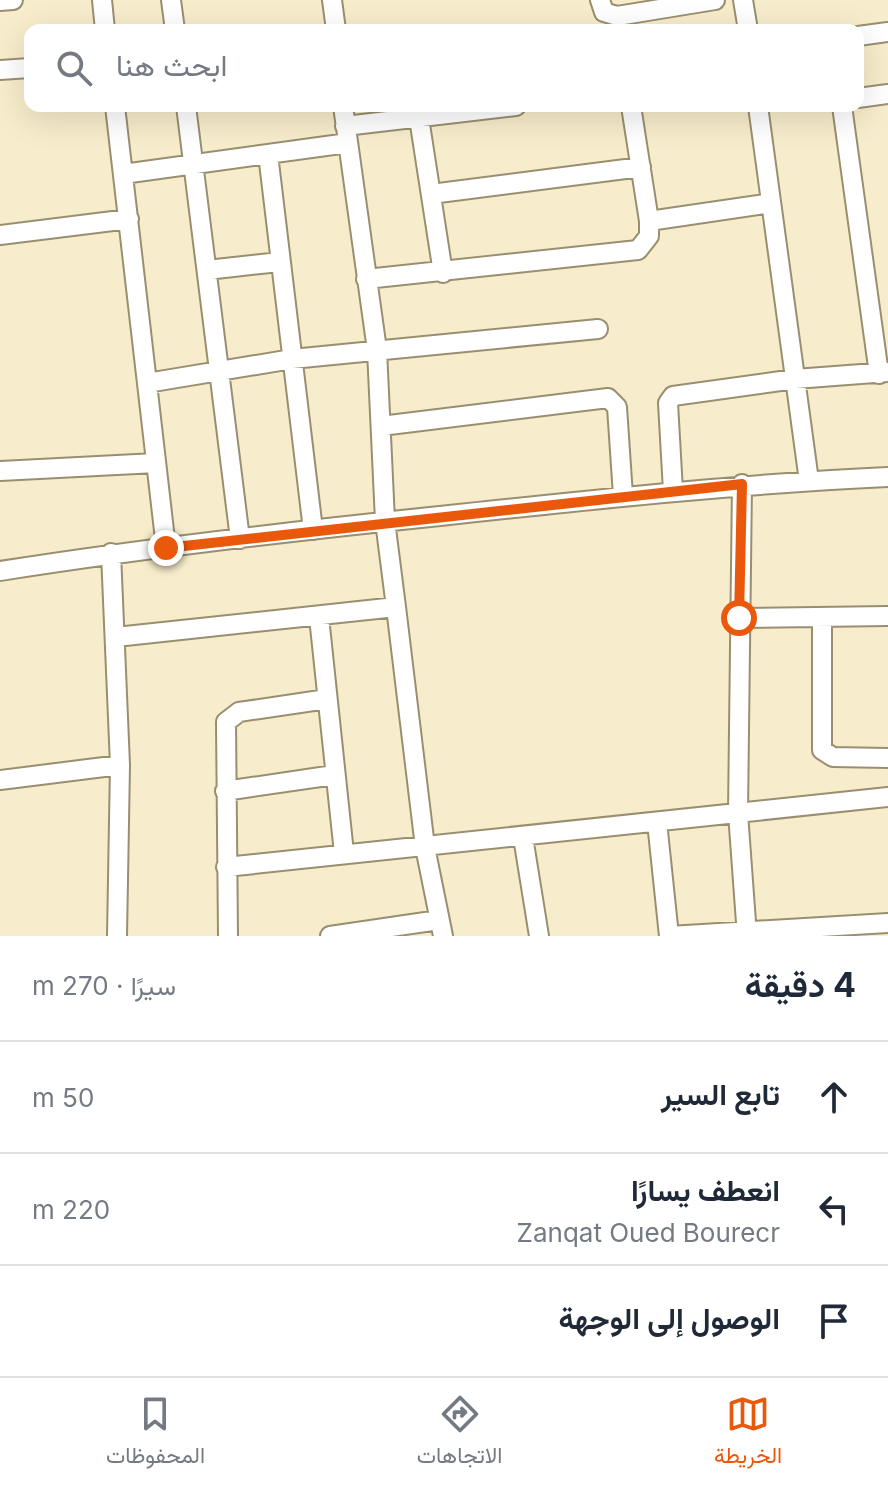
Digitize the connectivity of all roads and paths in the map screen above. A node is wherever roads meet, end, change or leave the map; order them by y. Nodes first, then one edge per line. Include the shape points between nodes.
1 (13, 0) edge
2 (102, 0) edge
3 (171, 0) edge
4 (332, 0) edge
5 (600, 0) edge
6 (715, 0) edge
7 (743, 0) edge
8 (0, 1) edge
9 (104, 24) edge
10 (174, 24) edge
11 (335, 24) edge
12 (747, 24) edge
13 (888, 32) edge
14 (864, 35) edge
15 (24, 68) edge
16 (0, 70) edge
17 (888, 94) edge
18 (864, 97) edge
19 (116, 112) edge
20 (187, 112) edge
21 (344, 112) edge
22 (468, 112) edge
23 (632, 112) edge
24 (759, 112) edge
25 (843, 112) edge
26 (419, 118) junction
27 (346, 135) junction
28 (268, 154) junction
29 (194, 163) junction
30 (641, 167) junction
31 (123, 174) junction
32 (431, 194) junction
33 (771, 203) junction
34 (129, 219) junction
35 (649, 221) junction
36 (0, 235) edge
37 (279, 262) junction
38 (207, 270) junction
39 (443, 273) junction
40 (366, 279) junction
41 (598, 329) dead end
42 (377, 350) junction
43 (292, 359) junction
44 (217, 372) junction
45 (884, 373) edge
46 (795, 379) junction
47 (147, 383) junction
48 (381, 426) junction
49 (156, 463) junction
50 (0, 471) edge
51 (888, 477) edge
52 (809, 481) junction
53 (742, 484) junction
54 (673, 491) junction
55 (623, 496) junction
56 (385, 521) junction
57 (313, 530) junction
58 (240, 539) junction
59 (166, 548) junction
60 (111, 553) junction
61 (0, 571) edge
62 (396, 607) junction
63 (888, 616) edge
64 (319, 617) junction
65 (822, 617) junction
66 (739, 618) junction
67 (116, 637) junction
68 (327, 699) junction
69 (888, 758) edge
70 (120, 765) junction
71 (334, 775) junction
72 (0, 780) edge
73 (225, 791) junction
74 (888, 797) edge
75 (738, 813) junction
76 (657, 822) junction
77 (523, 837) junction
78 (425, 847) junction
79 (344, 853) junction
80 (226, 867) junction
81 (888, 923) edge
82 (441, 928) edge
83 (747, 933) edge
84 (117, 936) edge
85 (228, 936) edge
86 (330, 936) edge
87 (539, 936) edge
88 (669, 936) edge

1 - 8 street
2 - 9 street
3 - 10 street
4 - 11 street
5 - 6 street via 604,12 617,16
7 - 12 street
13 - 14 street
15 - 16 street
17 - 18 street
19 - 31 street
20 - 29 street
21 - 27 street
22 - 26 street
23 - 30 street
24 - 33 street
25 - 45 street
26 - 27 street
26 - 32 street
27 - 28 street
27 - 40 street
28 - 29 street
28 - 37 street
29 - 31 street
29 - 38 street
30 - 32 street
30 - 35 street
31 - 34 street
32 - 39 street
33 - 35 street
33 - 46 street
34 - 36 street
34 - 47 street
35 - 39 street via 649,236 638,250
37 - 38 street
37 - 43 street
38 - 44 street
39 - 40 street
40 - 42 street
41 - 42 street
42 - 43 street
42 - 48 street
43 - 44 street
43 - 57 street
44 - 47 street
44 - 58 street
45 - 46 street
46 - 52 street
46 - 54 street via 673,396 668,403
47 - 49 street
48 - 55 street via 608,398 617,407
48 - 56 street
49 - 50 street
49 - 59 street
51 - 52 street
52 - 53 street
53 - 54 street
53 - 66 street
54 - 55 street
55 - 56 street
56 - 57 street
56 - 62 street
57 - 58 street
58 - 59 street
59 - 60 street
60 - 61 street
60 - 67 street
62 - 64 street
62 - 78 street
63 - 65 street
64 - 67 street
64 - 68 street
65 - 66 street
65 - 69 street via 822,750 833,757
66 - 75 street
67 - 70 street
68 - 71 street
68 - 73 street via 231,715 226,722
70 - 72 street
70 - 84 street
71 - 73 street
71 - 79 street
73 - 80 street
74 - 75 street
75 - 76 street
75 - 83 street
76 - 77 street
76 - 88 street
77 - 78 street
77 - 87 street
78 - 79 street
78 - 82 street
79 - 80 street
80 - 85 street
81 - 83 street
82 - 86 street
83 - 88 street

